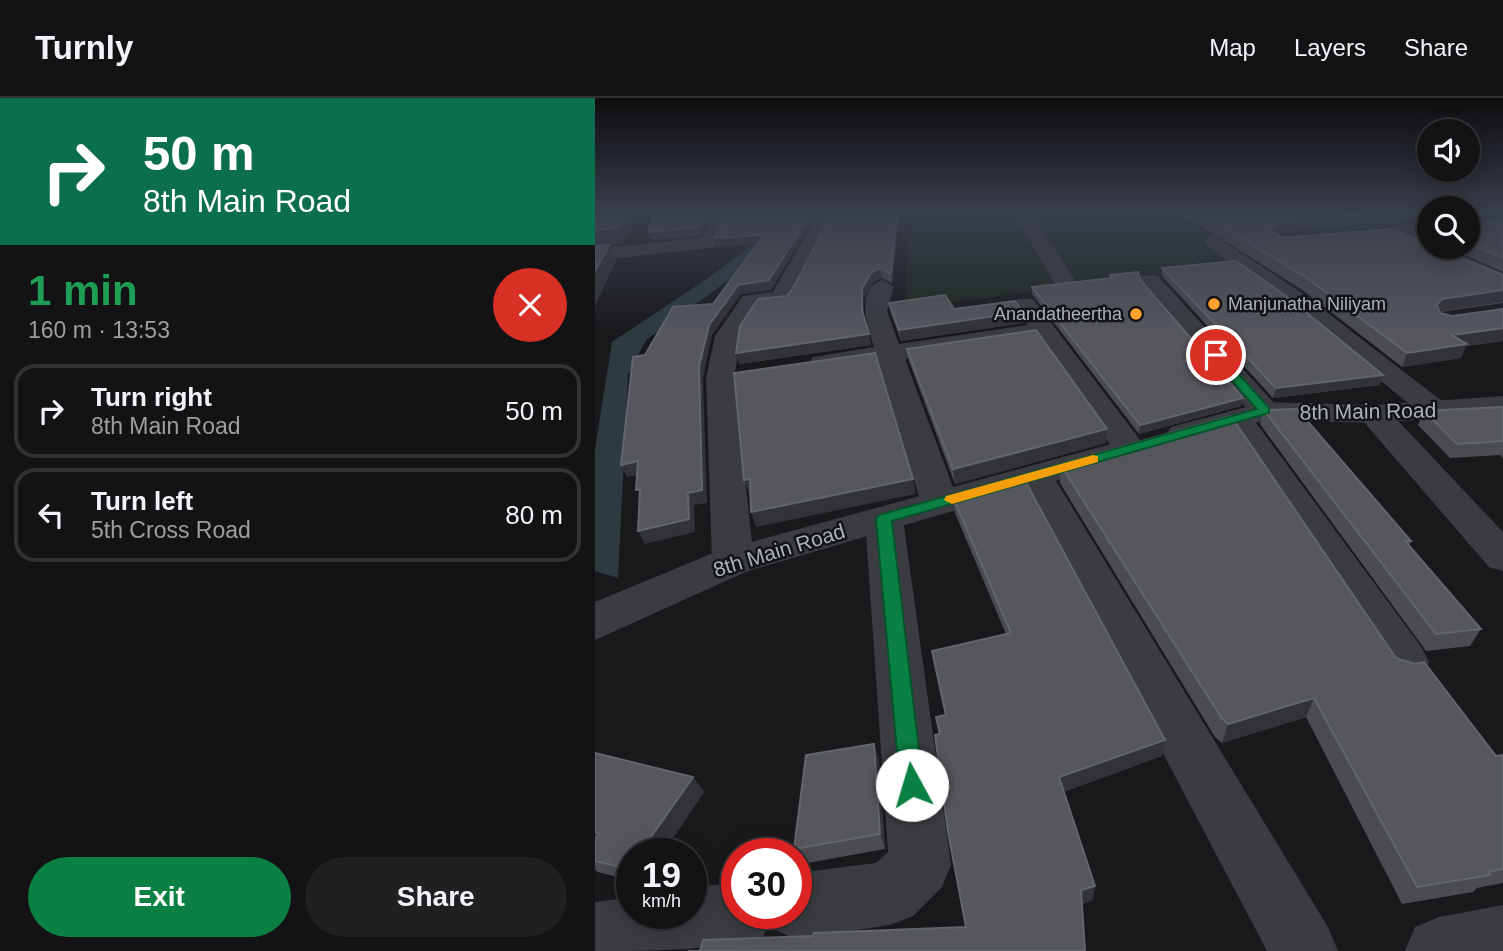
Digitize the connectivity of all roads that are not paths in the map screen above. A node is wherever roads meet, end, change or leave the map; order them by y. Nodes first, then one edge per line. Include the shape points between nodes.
1 (616, 253) edge
2 (805, 253) edge
3 (1047, 253) edge
4 (1231, 253) edge
5 (595, 255) edge
6 (1452, 259) edge
7 (1150, 281) dead end
8 (1503, 281) edge
9 (1065, 282) edge
10 (883, 287) edge
11 (1025, 304) dead end
12 (1046, 330) junction
13 (890, 353) junction
14 (798, 367) edge
15 (1503, 405) edge
16 (1436, 411) junction
17 (1374, 414) junction
18 (1251, 415) junction
19 (1130, 449) junction
20 (1035, 476) junction
21 (940, 503) junction
22 (1503, 510) edge
23 (1463, 513) junction
24 (884, 519) junction
25 (1503, 557) edge
26 (733, 561) junction
27 (595, 622) edge
28 (1405, 662) edge
29 (812, 904) edge
30 (721, 917) edge
31 (595, 936) edge
32 (1503, 939) edge
33 (1304, 951) edge
34 (1439, 951) edge

1 - 5 street
2 - 26 street via 781,298 751,300 728,336 733,376
3 - 9 street
4 - 16 street
6 - 8 street
7 - 18 street
10 - 13 street via 875,311
11 - 12 street
12 - 13 street
12 - 19 street
13 - 14 street
13 - 21 street
15 - 16 street, 8th Main Road
16 - 17 street, 8th Main Road
17 - 18 street, 8th Main Road
17 - 23 street
18 - 19 street, 8th Main Road
18 - 28 street
19 - 20 street, 8th Main Road
20 - 21 street, 8th Main Road
20 - 33 street
21 - 24 street, 8th Main Road
22 - 23 street
23 - 25 street
24 - 26 street, 8th Main Road
24 - 29 street via 920,865 890,893
26 - 27 street, 8th Main Road
30 - 31 street
32 - 34 street

